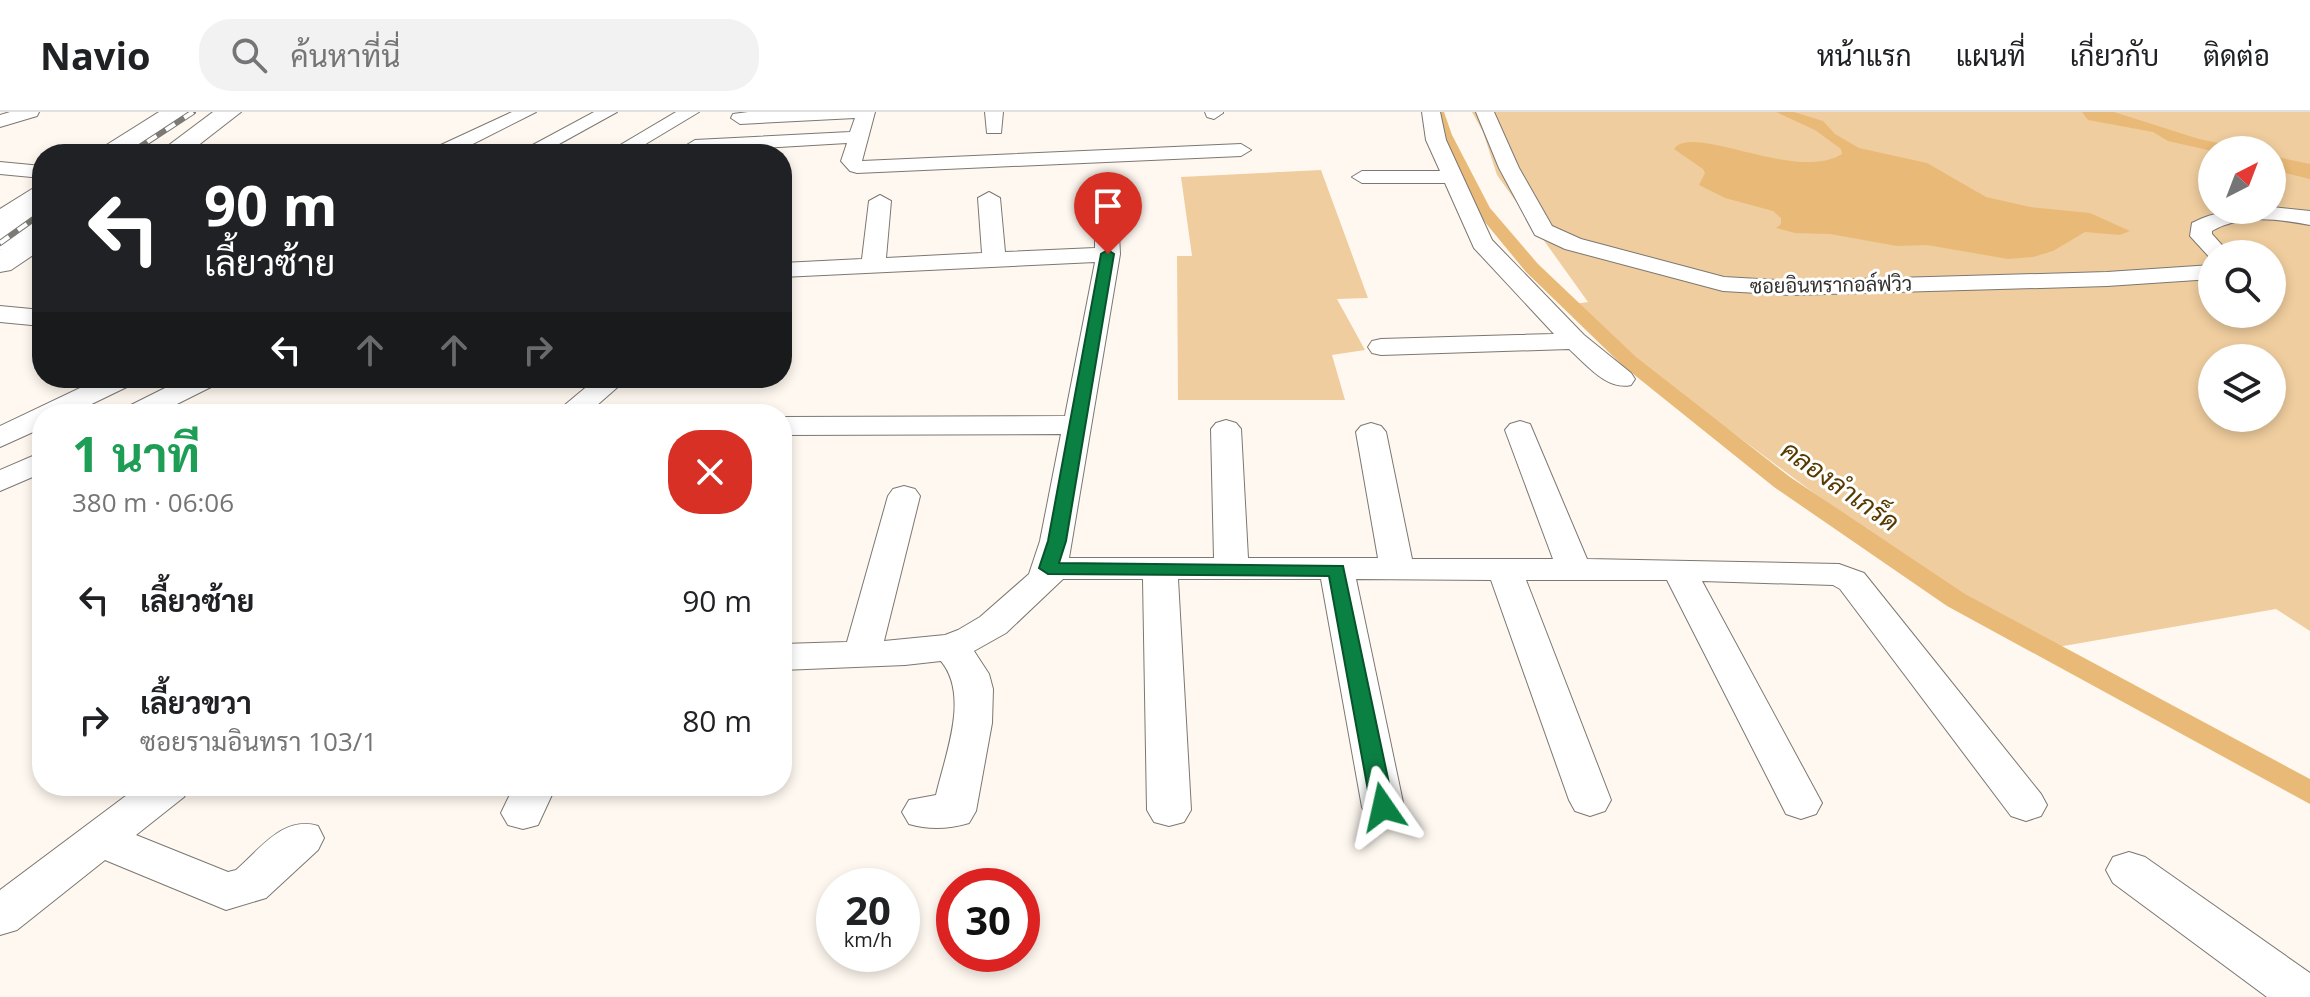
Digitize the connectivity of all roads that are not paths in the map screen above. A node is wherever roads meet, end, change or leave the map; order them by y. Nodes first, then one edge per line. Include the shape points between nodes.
1 (176, 112) edge
2 (229, 112) edge
3 (527, 112) edge
4 (608, 112) edge
5 (690, 112) edge
6 (855, 112) edge
7 (866, 112) edge
8 (1431, 112) edge
9 (1485, 112) edge
10 (740, 118) dead end
11 (858, 137) junction
12 (125, 144) edge
13 (184, 144) edge
14 (458, 144) edge
15 (546, 144) edge
16 (633, 144) edge
17 (731, 144) edge
18 (1241, 150) dead end
19 (0, 154) edge
20 (32, 156) edge
21 (0, 168) edge
22 (32, 171) edge
23 (1362, 177) dead end
24 (1453, 177) junction
25 (1106, 195) dead end
26 (989, 198) dead end
27 (32, 201) edge
28 (880, 201) dead end
29 (2310, 218) edge
30 (0, 222) edge
31 (32, 222) edge
32 (2205, 240) edge
33 (0, 241) edge
34 (32, 242) edge
35 (1108, 254) junction
36 (994, 259) junction
37 (0, 263) edge
38 (873, 266) junction
39 (792, 270) edge
40 (2198, 273) edge
41 (0, 314) edge
42 (32, 317) edge
43 (1575, 341) junction
44 (1381, 347) dead end
45 (1621, 379) dead end
46 (104, 388) edge
47 (187, 388) edge
48 (602, 388) edge
49 (73, 404) edge
50 (155, 404) edge
51 (582, 404) edge
52 (32, 424) edge
53 (1076, 425) junction
54 (792, 426) edge
55 (1226, 429) dead end
56 (1520, 430) dead end
57 (1371, 432) dead end
58 (0, 438) edge
59 (32, 466) edge
60 (0, 482) edge
61 (904, 496) dead end
62 (1048, 568) junction
63 (1160, 569) junction
64 (1231, 569) junction
65 (1337, 570) junction
66 (1679, 570) junction
67 (1397, 571) junction
68 (1575, 571) junction
69 (1506, 572) junction
70 (950, 647) junction
71 (862, 655) junction
72 (792, 660) edge
73 (156, 796) edge
74 (1590, 800) dead end
75 (1801, 803) dead end
76 (2026, 805) dead end
77 (1383, 807) dead end
78 (1169, 810) dead end
79 (924, 812) dead end
80 (302, 838) dead end
81 (100, 839) junction
82 (2129, 870) dead end
83 (0, 916) edge
84 (2305, 997) edge

1 - 12 main road
2 - 13 main road
3 - 14 street
4 - 15 street
5 - 16 street
6 - 10 street
7 - 11 street
8 - 24 street via 1436,140
9 - 40 street, ซอยอินทรากอล์ฟวิว via 1543,230 1573,244 1723,284 1791,288
11 - 17 street
11 - 18 street via 851,161 857,167
19 - 20 street
21 - 22 street
23 - 24 street
24 - 43 street via 1482,243
25 - 35 street
26 - 36 street
27 - 30 main road
28 - 38 street
29 - 32 street via 2243,215 2209,222 2200,228
31 - 33 main road
34 - 37 main road
35 - 36 street
35 - 53 street
36 - 38 street
38 - 39 street
41 - 42 street
43 - 44 street
43 - 45 street
46 - 49 street
47 - 50 street
48 - 51 street
52 - 58 street
53 - 54 street
53 - 62 street
55 - 64 street
56 - 68 street
57 - 67 street
59 - 60 street
61 - 71 street
62 - 63 street
62 - 70 street via 1045,579 993,625
63 - 64 street
63 - 78 street
64 - 65 street
65 - 67 street
65 - 77 street
66 - 68 street
66 - 75 street
66 - 76 street via 1825,573 1852,581
67 - 69 street
68 - 69 street
69 - 74 street
70 - 71 street
70 - 79 street via 972,676 972,715 954,811
71 - 72 street
73 - 81 street
80 - 81 street via 250,885 226,891
81 - 83 street
82 - 84 street

